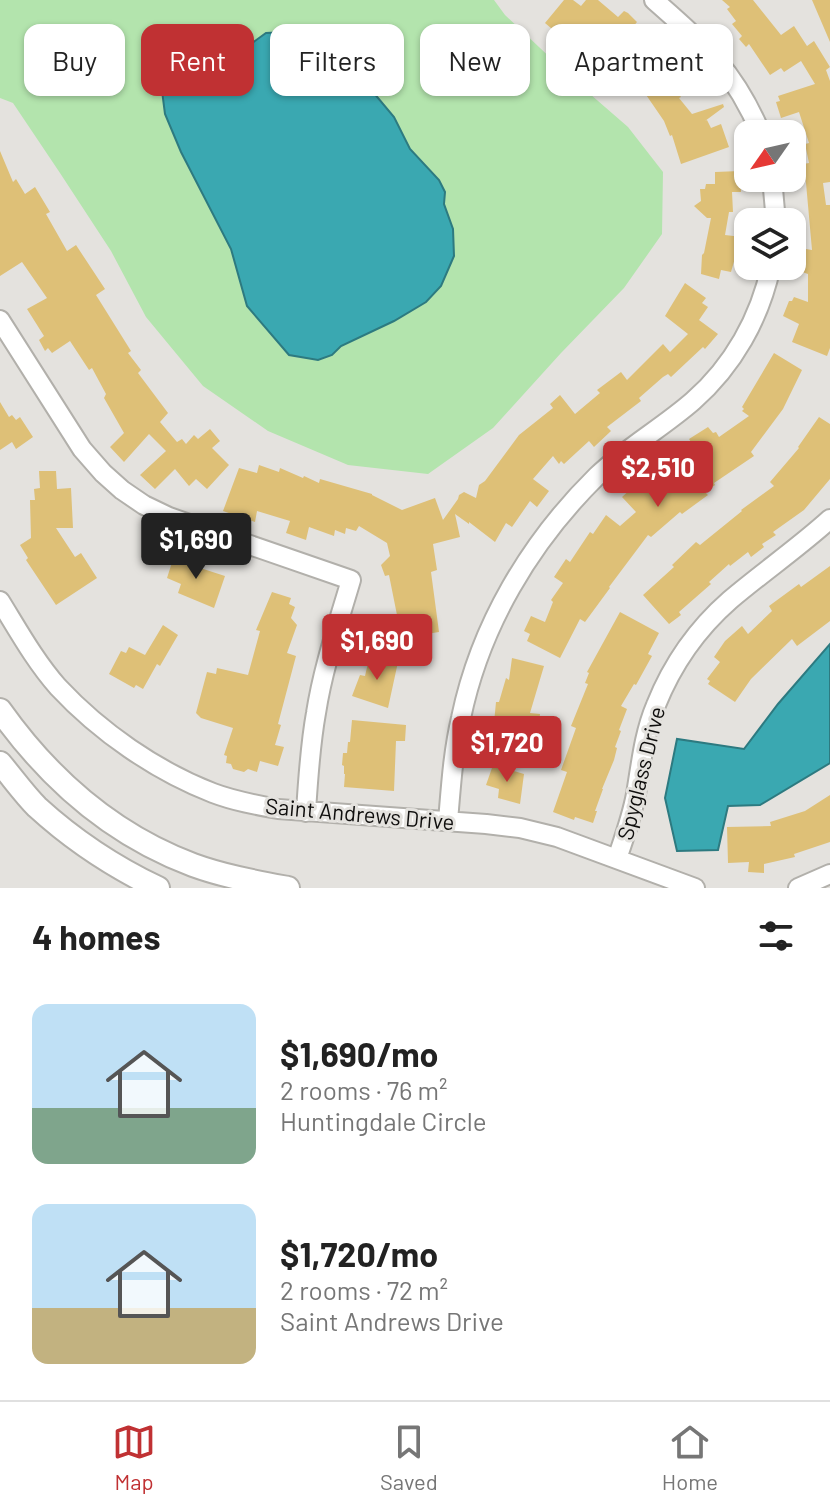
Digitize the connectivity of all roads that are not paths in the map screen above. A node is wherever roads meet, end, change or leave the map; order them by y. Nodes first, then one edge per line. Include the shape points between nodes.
1 (654, 0) edge
2 (756, 120) edge
3 (768, 280) edge
4 (0, 320) edge
5 (830, 519) edge
6 (0, 601) edge
7 (0, 710) edge
8 (0, 763) edge
9 (306, 812) junction
10 (448, 821) junction
11 (617, 859) junction
12 (830, 874) edge
13 (158, 888) edge
14 (288, 888) edge
15 (695, 888) edge
16 (798, 888) edge

1 - 2 street via 720,62
3 - 10 street via 746,334 712,382 598,475 521,569 472,677 453,760
4 - 9 street via 82,449 122,490 169,517 351,580 316,711
5 - 11 street, Spyglass Drive via 722,608 675,666 645,737
6 - 9 street, Saint Andrews Drive via 58,686 150,761 215,794
7 - 14 street via 58,780 152,848 194,866
8 - 13 street via 37,806 90,849
9 - 10 street, Saint Andrews Drive
10 - 11 street, Saint Andrews Drive via 520,828
11 - 15 street, Saint Andrews Drive
12 - 16 street

